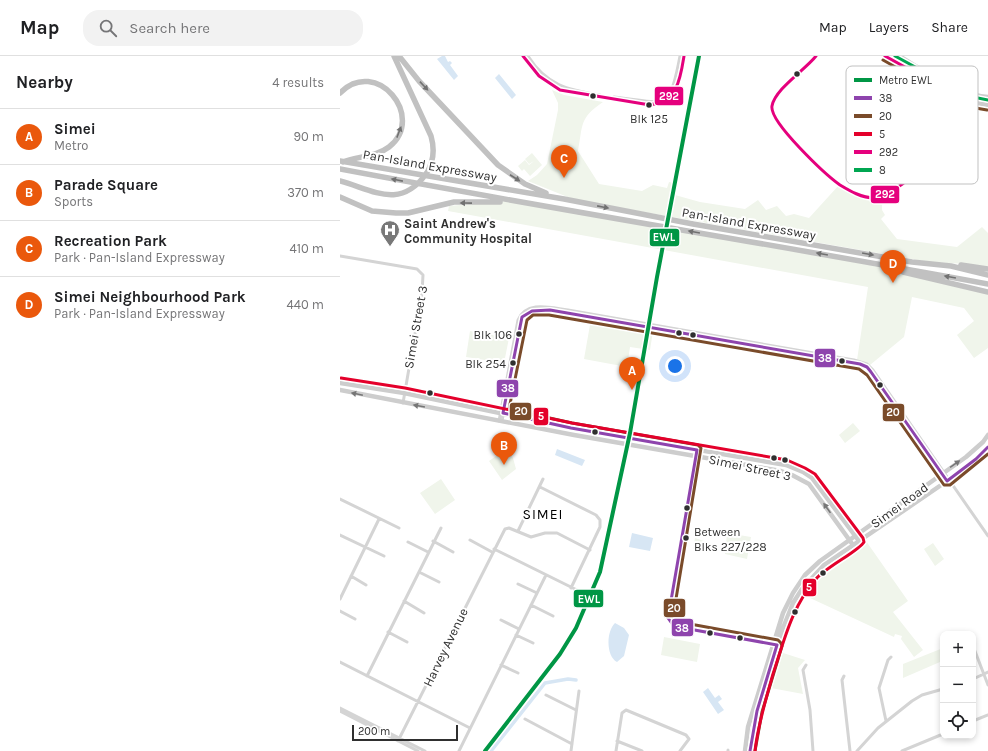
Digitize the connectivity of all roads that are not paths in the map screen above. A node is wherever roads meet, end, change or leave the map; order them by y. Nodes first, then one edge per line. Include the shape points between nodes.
1 (394, 56) edge
2 (399, 56) edge
3 (523, 56) edge
4 (528, 56) edge
5 (680, 56) edge
6 (684, 56) edge
7 (816, 56) edge
8 (885, 56) edge
9 (902, 57) edge
10 (903, 66) edge
11 (918, 66) edge
12 (340, 94) edge
13 (978, 103) edge
14 (988, 105) edge
15 (341, 162) edge
16 (340, 169) edge
17 (340, 181) edge
18 (902, 184) edge
19 (340, 197) edge
20 (564, 199) junction
21 (504, 200) junction
22 (340, 256) edge
23 (880, 264) junction
24 (951, 266) junction
25 (988, 269) edge
26 (988, 275) edge
27 (988, 284) edge
28 (988, 292) edge
29 (340, 383) edge
30 (340, 390) edge
31 (383, 390) junction
32 (404, 393) junction
33 (386, 399) junction
34 (403, 403) junction
35 (502, 413) junction
36 (501, 421) junction
37 (988, 435) edge
38 (988, 447) edge
39 (697, 450) junction
40 (696, 456) junction
41 (943, 473) junction
42 (543, 479) dead end
43 (948, 480) junction
44 (540, 487) junction
45 (340, 499) edge
46 (379, 519) junction
47 (399, 528) dead end
48 (440, 528) dead end
49 (518, 531) junction
50 (340, 535) edge
51 (855, 536) junction
52 (988, 536) edge
53 (470, 540) dead end
54 (850, 540) junction
55 (434, 541) junction
56 (859, 541) junction
57 (408, 542) dead end
58 (853, 545) junction
59 (365, 547) junction
60 (590, 550) junction
61 (493, 551) junction
62 (428, 552) junction
63 (453, 552) dead end
64 (384, 556) dead end
65 (820, 561) junction
66 (824, 565) junction
67 (419, 572) junction
68 (546, 575) junction
69 (351, 576) junction
70 (439, 582) dead end
71 (518, 584) dead end
72 (366, 585) dead end
73 (572, 588) junction
74 (537, 593) junction
75 (585, 594) dead end
76 (340, 599) edge
77 (404, 601) junction
78 (531, 605) junction
79 (340, 611) edge
80 (424, 613) dead end
81 (553, 616) dead end
82 (355, 619) dead end
83 (502, 620) dead end
84 (519, 629) junction
85 (388, 632) junction
86 (516, 635) junction
87 (407, 642) dead end
88 (533, 644) dead end
89 (775, 645) junction
90 (976, 654) edge
91 (891, 657) dead end
92 (340, 662) edge
93 (501, 665) junction
94 (806, 665) dead end
95 (988, 672) edge
96 (518, 673) dead end
97 (984, 674) junction
98 (368, 676) junction
99 (844, 676) dead end
100 (976, 678) edge
101 (988, 685) edge
102 (940, 690) edge
103 (579, 692) dead end
104 (546, 695) dead end
105 (418, 702) junction
106 (340, 708) edge
107 (576, 710) junction
108 (340, 712) edge
109 (988, 715) edge
110 (525, 719) dead end
111 (976, 720) edge
112 (886, 721) junction
113 (470, 728) junction
114 (940, 735) edge
115 (399, 739) junction
116 (617, 741) junction
117 (572, 744) junction
118 (418, 751) edge
119 (425, 751) edge
120 (460, 751) edge
121 (571, 751) edge
122 (616, 751) edge
123 (642, 751) edge
124 (680, 751) edge
125 (745, 751) edge
126 (750, 751) edge
127 (813, 751) edge
128 (850, 751) edge
129 (857, 751) edge
130 (902, 751) edge

1 - 17 highway via 430,136 433,159 428,171 412,189 392,196
2 -> 20 highway via 419,82 498,166 525,184
3 - 6 street via 539,76 560,90 650,105 660,104 672,95
4 - 5 street via 541,73 554,83 573,90 650,103 659,102 670,94 674,87
7 - 18 street via 808,68 776,95 772,104 777,120 813,162 839,183 862,196 878,198 891,193
8 - 10 main road
9 - 11 main road
15 -> 12 highway via 373,155 388,148 398,135 402,117 399,104 385,86 364,81 354,84
13 - 14 main road
15 - 20 highway, Pan-Island Expressway
21 -> 16 highway, Pan-Island Expressway
21 -> 19 highway via 454,202 408,213 396,213 372,211
20 -> 24 highway, Pan-Island Expressway via 707,227 912,262
23 -> 21 highway, Pan-Island Expressway
22 - 32 street, Simei Street 3 via 417,269 423,275
27 -> 23 highway, Pan-Island Expressway
23 - 28 highway via 921,277
24 - 25 highway
24 - 26 highway, Pan-Island Expressway
29 - 31 main road, Simei Street 3
33 -> 30 main road, Simei Street 3
31 - 32 main road, Simei Street 3
31 - 33 main road
32 - 34 street, Simei Street 3
32 - 35 main road, Simei Street 3
33 - 34 main road, Simei Street 3
36 -> 34 main road, Simei Street 3
35 - 36 street
35 - 39 main road, Simei Street 3
35 - 41 street via 522,317 538,309 568,313 863,365 889,396
36 - 40 main road, Simei Street 3
41 -> 37 main road, Simei Road via 966,457
38 - 43 main road, Simei Road
39 - 40 street
39 - 51 main road, Simei Street 3 via 786,465 803,472 822,490
54 -> 40 main road, Simei Street 3 via 817,493 802,479 781,471
40 - 89 street via 668,618 678,627
41 - 43 street
41 - 51 main road, Simei Road
42 - 44 street
43 - 52 street
43 - 56 main road, Simei Road
44 - 49 street
44 - 60 street via 599,517 600,527
45 - 46 street
46 - 47 street
46 - 59 street
48 - 55 street
49 - 60 street via 531,537 557,533
49 - 61 street, Harvey Avenue via 505,529
50 - 59 street
51 - 54 main road, Simei Road
51 - 56 main road, Simei Street 3
53 - 61 street
54 - 58 main road, Simei Street 3
54 - 65 main road, Simei Road
55 - 62 street
55 - 63 street
56 - 58 main road, Simei Road
57 - 62 street
58 - 66 main road, Simei Road
59 - 64 street
59 - 69 street
60 - 73 street
61 - 68 street
61 - 105 street, Harvey Avenue
62 - 67 street
65 - 66 main road via 824,562
65 - 89 main road, Simei Road via 805,575 793,593 780,620
66 - 89 main road, Simei Road via 810,578 797,596
67 - 70 street
67 - 77 street
68 - 73 street
68 - 74 street
69 - 72 street
69 - 76 street
71 - 74 street
73 - 75 street
74 - 78 street
77 - 80 street
77 - 85 street
78 - 81 street
78 - 84 street
79 - 82 street
83 - 84 street
84 - 86 street
85 - 87 street
85 - 98 street
86 - 88 street
86 - 93 street
89 - 125 main road, Simei Road via 748,729
89 - 126 main road, Simei Road via 759,703
90 - 97 street
91 - 112 street via 879,688
92 - 98 street
93 - 96 street
93 - 113 street
94 - 127 street via 803,670 810,710
95 - 97 street
97 - 100 street
97 - 101 street
98 - 105 street
99 - 128 street via 842,680
102 - 112 street via 917,698
103 - 107 street
104 - 107 street
105 - 113 street
105 - 115 street, Harvey Avenue
106 - 115 street
107 - 117 street
108 - 115 street
109 - 111 street
110 - 117 street
112 - 129 street
113 - 120 street
114 - 130 street
115 - 118 street
115 - 119 street
116 - 122 street
116 - 123 street
116 - 124 street via 622,713 626,710 686,735 689,739
117 - 121 street

